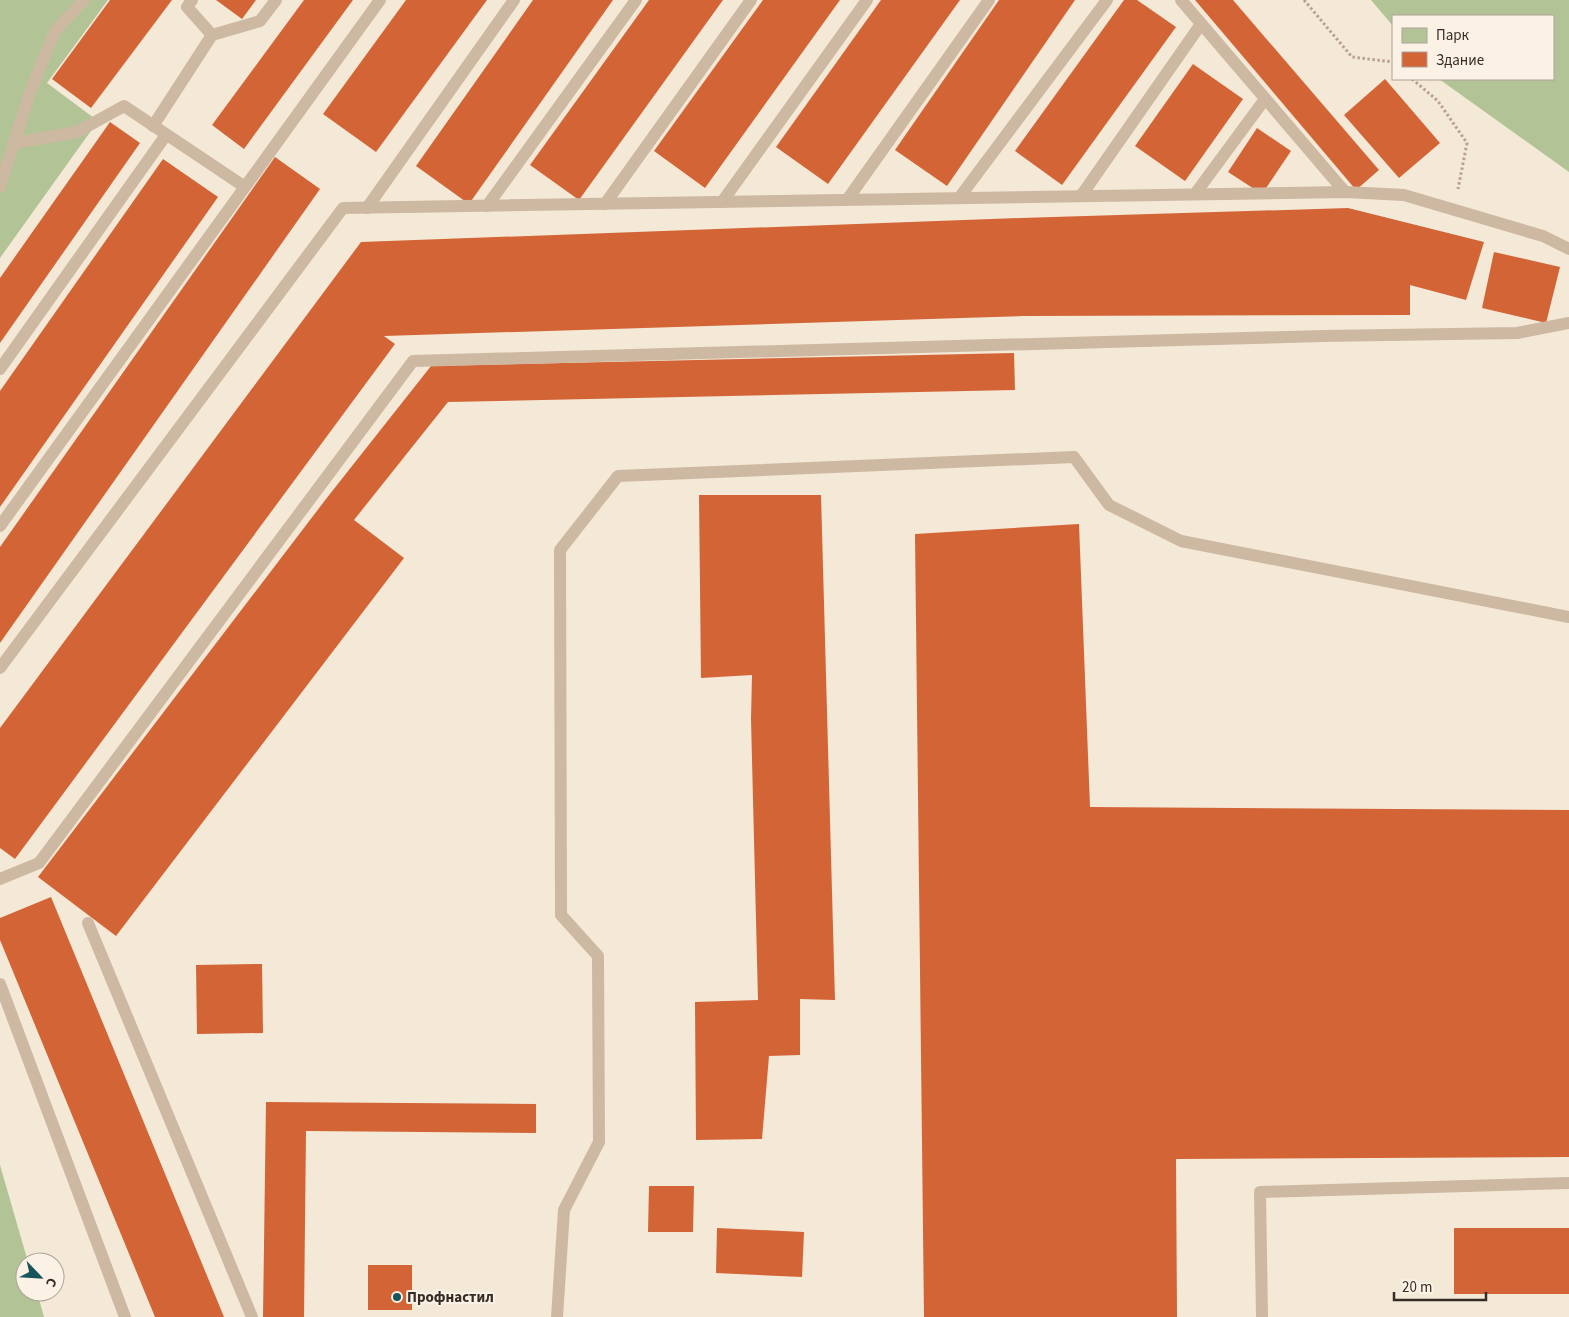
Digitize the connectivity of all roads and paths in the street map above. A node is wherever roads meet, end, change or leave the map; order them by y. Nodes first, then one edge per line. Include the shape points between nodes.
1 (84, 0) edge
2 (192, 0) edge
3 (276, 0) edge
4 (380, 0) edge
5 (514, 0) edge
6 (636, 0) edge
7 (750, 0) edge
8 (867, 0) edge
9 (989, 0) edge
10 (1107, 0) edge
11 (1180, 0) edge
12 (1304, 0) edge
13 (1201, 24) junction
14 (212, 35) junction
15 (1392, 62) edge
16 (1413, 80) edge
17 (1265, 99) junction
18 (153, 126) junction
19 (166, 134) junction
20 (14, 143) junction
21 (0, 187) edge
22 (245, 187) junction
23 (1345, 192) junction
24 (1195, 194) junction
25 (1081, 196) junction
26 (959, 198) junction
27 (847, 200) junction
28 (722, 202) junction
29 (605, 204) junction
30 (487, 206) junction
31 (367, 208) junction
32 (1454, 210) junction
33 (1569, 248) edge
34 (1569, 323) edge
35 (0, 369) edge
36 (0, 526) edge
37 (1569, 617) edge
38 (0, 668) edge
39 (0, 879) edge
40 (88, 923) dead end
41 (0, 984) edge
42 (1569, 1183) edge
43 (125, 1317) edge
44 (252, 1317) edge
45 (558, 1317) edge
46 (1262, 1317) edge

1 - 20 lane via 55,31 30,92
2 - 14 lane via 187,7
3 - 14 lane via 260,21
4 - 22 lane
5 - 31 lane
6 - 30 lane
7 - 29 lane
8 - 28 lane
9 - 27 lane
10 - 26 lane
11 - 13 lane
12 - 15 path via 1352,58
13 - 17 lane
13 - 25 lane
14 - 18 lane
16 - 32 path via 1438,101 1467,143
17 - 23 lane
17 - 24 lane
18 - 19 lane
18 - 20 lane via 124,106 77,132
19 - 22 lane
19 - 35 lane
20 - 21 lane
22 - 36 lane
23 - 24 lane
23 - 32 lane via 1404,195
24 - 25 lane
25 - 26 lane
26 - 27 lane
27 - 28 lane
28 - 29 lane
29 - 30 lane
30 - 31 lane
31 - 38 lane via 343,208
32 - 33 lane via 1543,236
34 - 39 lane via 1517,333 413,362 39,863
37 - 45 lane via 1181,541 1109,505 1074,457 618,476 560,550 561,915 598,956 599,1142 564,1210
40 - 44 lane
41 - 43 lane
42 - 46 lane via 1260,1192

